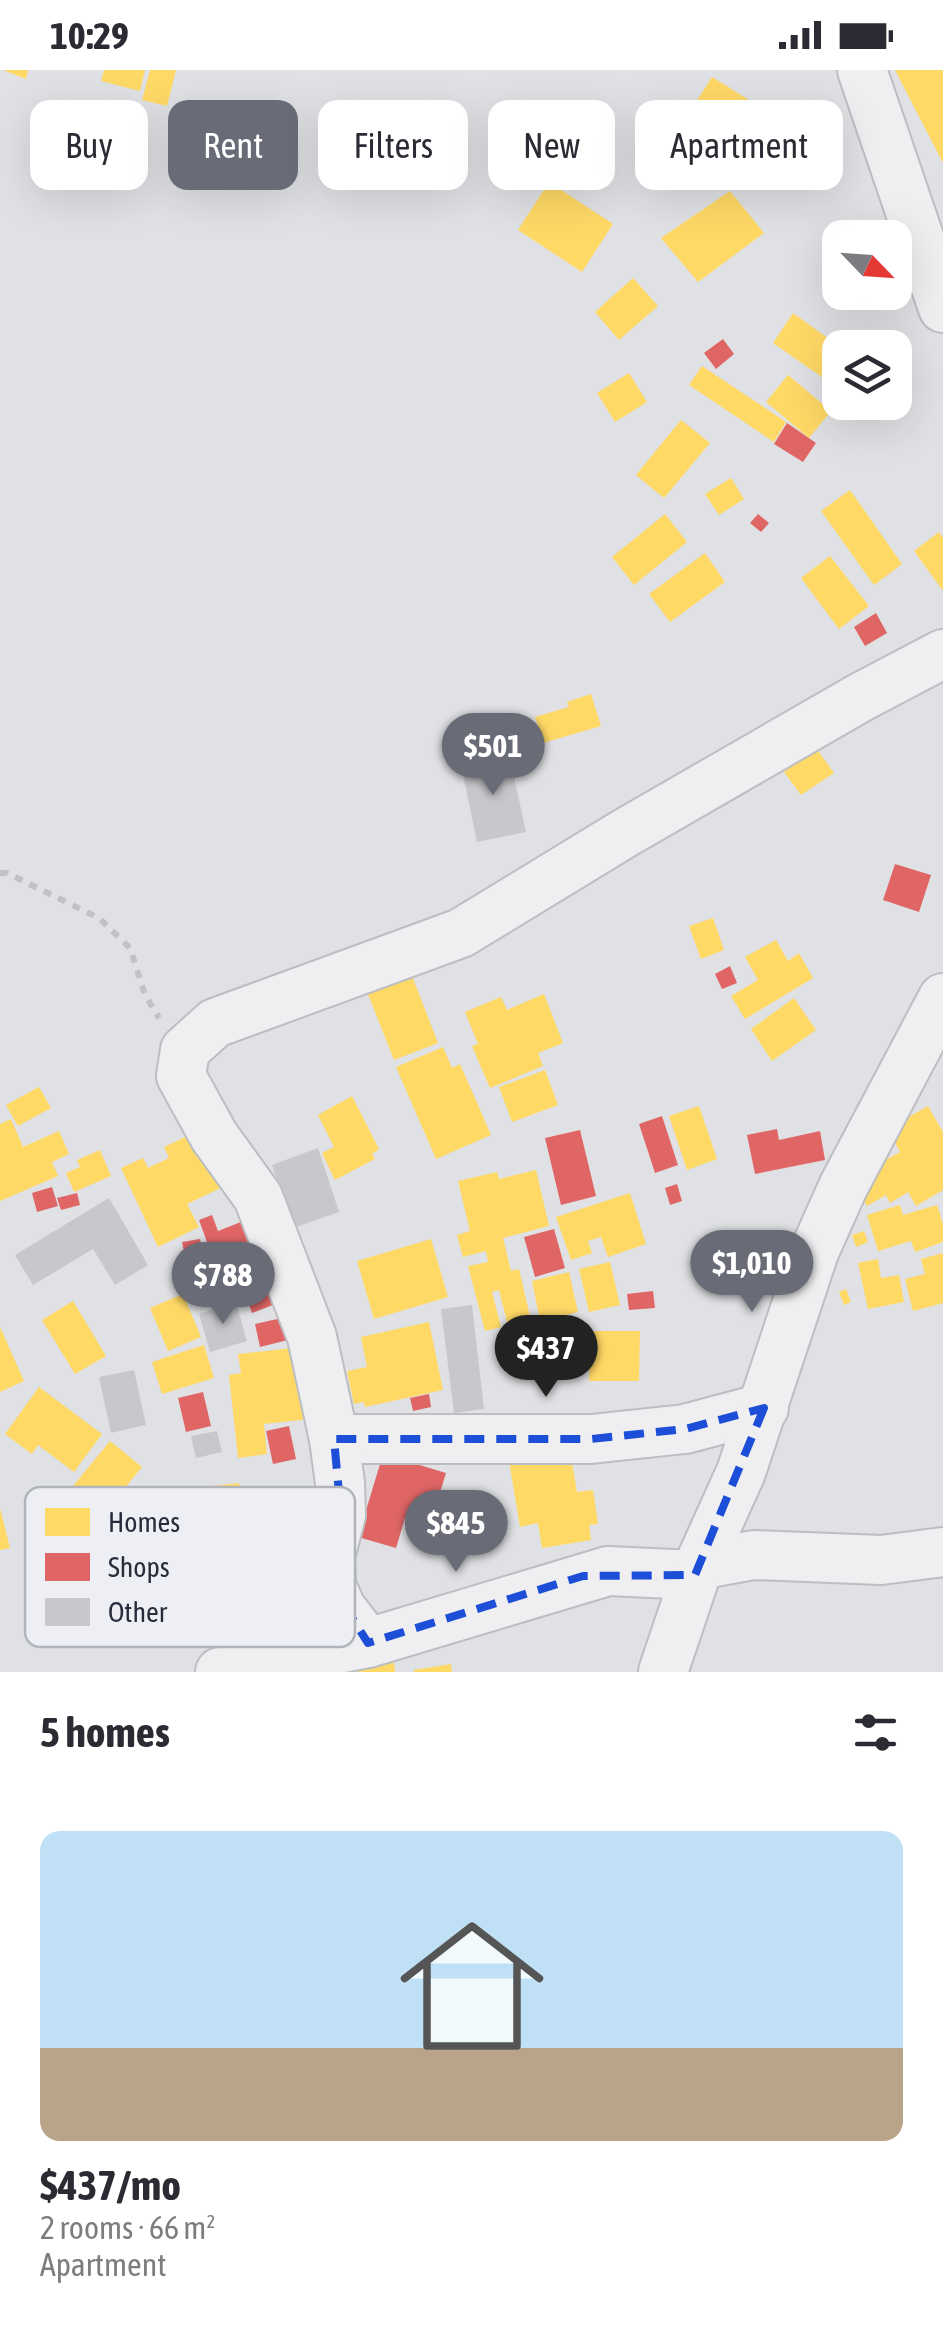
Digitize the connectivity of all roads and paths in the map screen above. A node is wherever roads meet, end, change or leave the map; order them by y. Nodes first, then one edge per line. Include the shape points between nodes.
1 (862, 70) edge
2 (943, 308) edge
3 (943, 654) edge
4 (0, 873) edge
5 (943, 998) edge
6 (185, 1050) junction
7 (764, 1408) junction
8 (334, 1439) junction
9 (338, 1487) edge
10 (943, 1552) edge
11 (697, 1570) junction
12 (355, 1626) edge
13 (368, 1643) junction
14 (355, 1646) edge
15 (348, 1647) edge
16 (220, 1672) edge
17 (662, 1672) edge

1 - 2 street
3 - 6 street via 624,833 462,933 215,1023
4 - 6 path via 98,918 130,948 145,995
5 - 7 street via 814,1252
6 - 8 street via 181,1076 197,1110 258,1197 283,1256 312,1338
7 - 8 street via 685,1429 591,1439
7 - 11 street
8 - 9 street
10 - 11 street via 880,1560 754,1556
11 - 13 street via 596,1573
11 - 17 street
12 - 13 street
13 - 14 street
15 - 16 street

